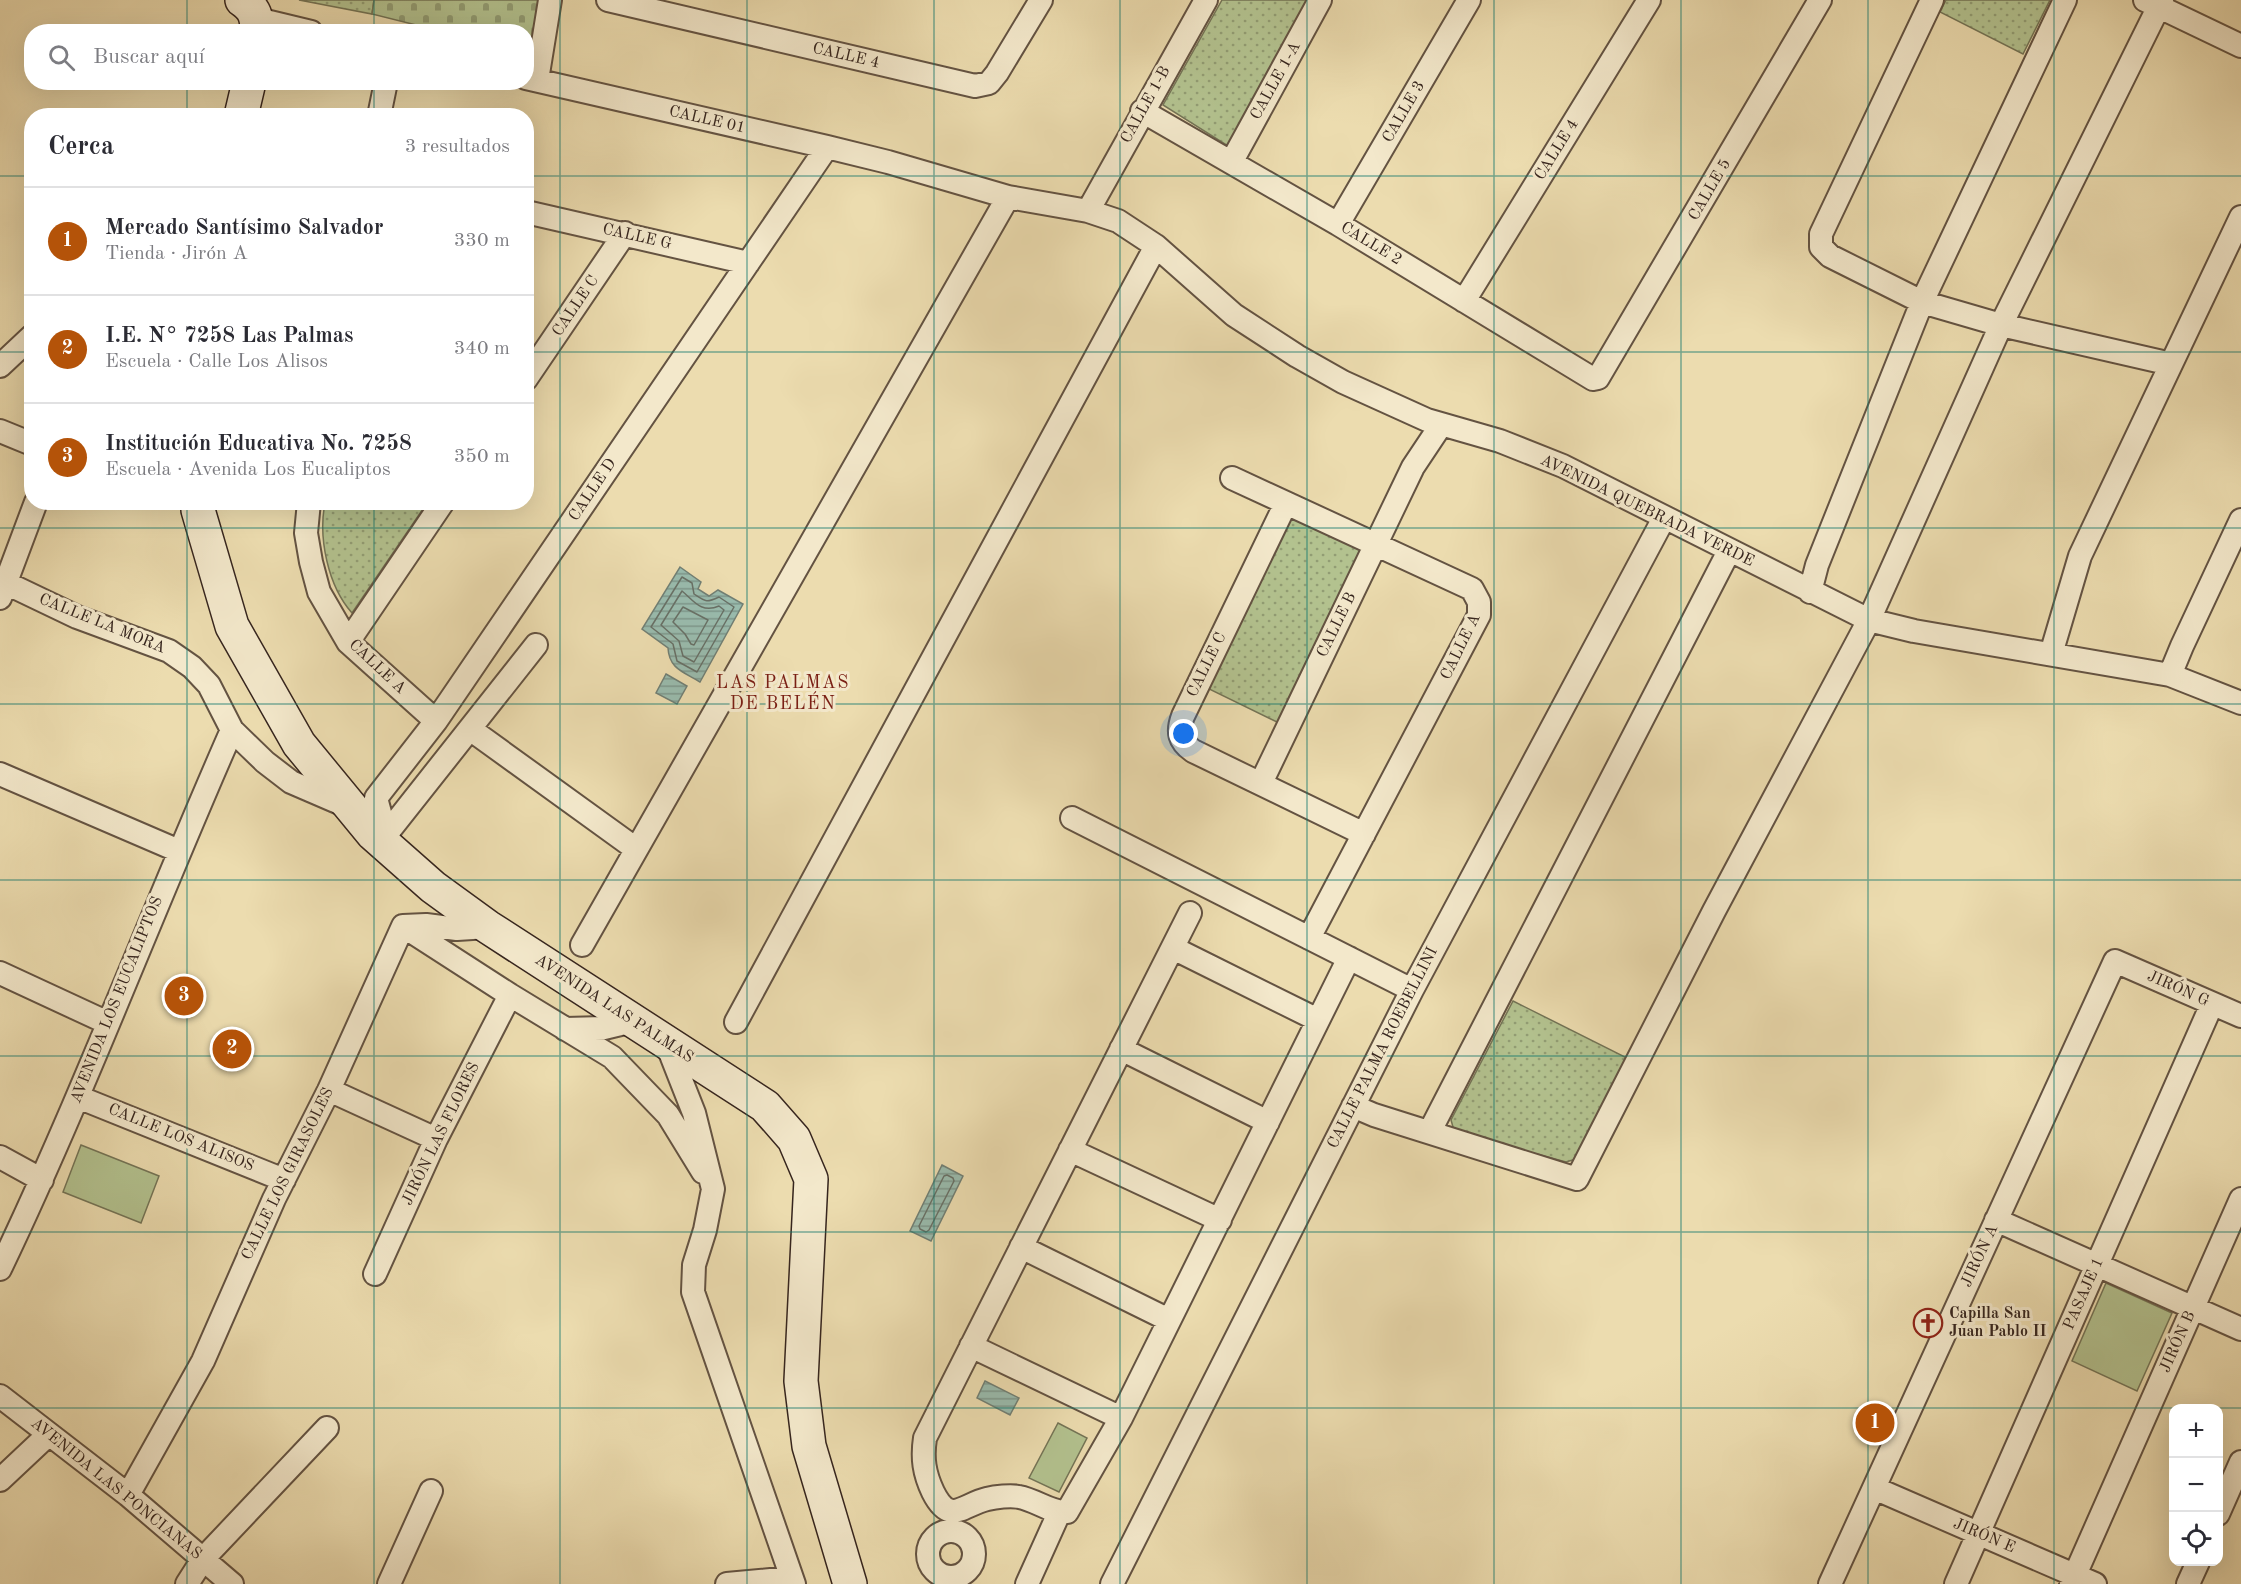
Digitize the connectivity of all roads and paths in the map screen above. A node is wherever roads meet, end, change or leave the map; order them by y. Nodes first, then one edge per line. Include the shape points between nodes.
1 (550, 0) edge
2 (608, 0) edge
3 (1041, 0) edge
4 (1206, 0) edge
5 (1320, 0) edge
6 (1469, 0) edge
7 (1649, 0) edge
8 (1820, 0) edge
9 (1932, 0) edge
10 (2065, 0) edge
11 (2156, 2) edge
12 (252, 17) edge
13 (280, 24) edge
14 (2241, 46) edge
15 (534, 70) edge
16 (534, 79) edge
17 (247, 90) edge
18 (384, 90) edge
19 (243, 108) edge
20 (381, 108) edge
21 (1142, 111) junction
22 (827, 147) junction
23 (1232, 161) junction
24 (888, 162) joint
25 (1008, 197) junction
26 (1088, 211) junction
27 (534, 214) edge
28 (2241, 217) edge
29 (1338, 224) junction
30 (625, 233) junction
31 (1156, 246) junction
32 (748, 263) junction
33 (1464, 301) junction
34 (1922, 302) junction
35 (2001, 325) junction
36 (24, 344) edge
37 (2171, 364) junction
38 (0, 366) edge
39 (534, 367) edge
40 (1598, 378) joint
41 (1434, 423) junction
42 (0, 431) edge
43 (24, 441) edge
44 (1232, 478) dead end
45 (1286, 503) junction
46 (33, 510) edge
47 (198, 510) edge
48 (308, 510) edge
49 (438, 510) edge
50 (1664, 518) junction
51 (2241, 520) edge
52 (1376, 544) junction
53 (1729, 551) junction
54 (3, 591) edge
55 (1810, 592) junction
56 (1869, 620) junction
57 (348, 642) junction
58 (536, 645) dead end
59 (2050, 654) junction
60 (2170, 675) junction
61 (2241, 703) edge
62 (436, 721) junction
63 (470, 729) junction
64 (232, 730) junction
65 (0, 774) edge
66 (1261, 783) junction
67 (352, 808) junction
68 (1072, 818) dead end
69 (1364, 834) junction
70 (383, 838) junction
71 (636, 849) junction
72 (179, 851) junction
73 (1191, 913) dead end
74 (403, 926) junction
75 (488, 927) junction
76 (1309, 938) junction
77 (582, 945) dead end
78 (1173, 948) junction
79 (1349, 958) junction
80 (2115, 961) joint
81 (0, 973) edge
82 (1412, 990) junction
83 (510, 995) junction
84 (2212, 1004) junction
85 (2241, 1016) edge
86 (1318, 1020) junction
87 (633, 1021) junction
88 (736, 1022) dead end
89 (108, 1023) junction
90 (564, 1029) junction
91 (666, 1042) junction
92 (1121, 1049) junction
93 (329, 1090) junction
94 (78, 1097) junction
95 (1353, 1106) junction
96 (1268, 1122) junction
97 (1430, 1131) junction
98 (436, 1139) junction
99 (1070, 1150) junction
100 (0, 1157) edge
101 (42, 1180) junction
102 (284, 1180) junction
103 (713, 1189) junction
104 (2241, 1199) edge
105 (1220, 1220) junction
106 (1996, 1220) junction
107 (1021, 1247) junction
108 (2097, 1265) junction
109 (0, 1269) edge
110 (375, 1274) dead end
111 (2193, 1308) junction
112 (1169, 1320) junction
113 (2241, 1329) edge
114 (971, 1346) junction
115 (0, 1396) edge
116 (1121, 1418) junction
117 (327, 1428) dead end
118 (49, 1434) junction
119 (2241, 1462) edge
120 (0, 1480) edge
121 (1874, 1488) junction
122 (431, 1491) dead end
123 (128, 1495) junction
124 (2219, 1512) edge
125 (1059, 1513) junction
126 (953, 1521) junction
127 (1978, 1533) junction
128 (203, 1559) junction
129 (2196, 1566) edge
130 (941, 1579) edge
131 (793, 1581) edge
132 (2080, 1581) edge
133 (187, 1584) edge
134 (232, 1584) edge
135 (389, 1584) edge
136 (727, 1584) edge
137 (850, 1584) edge
138 (1027, 1584) edge
139 (1112, 1584) edge
140 (1830, 1584) edge
141 (1956, 1584) edge
142 (2188, 1584) edge

1 - 15 street
2 - 3 street, CALLE 4 via 975,86 989,83 997,73
4 - 21 street, CALLE 1-B
5 - 23 street, CALLE 1-A
6 - 29 street, CALLE 3
7 - 33 street, CALLE 4
8 - 40 street, CALLE 5
9 - 34 street via 1821,234 1821,247 1830,256
10 - 34 street
11 - 14 street
11 - 35 street
12 - 13 street
16 - 22 street, CALLE 01
17 - 19 main road
18 - 20 street
21 - 23 street, CALLE 2
21 - 26 street, CALLE 1-B
22 - 24 street, CALLE 01
22 - 32 street, CALLE D
23 - 29 street, CALLE 2
24 - 25 street, AVENIDA QUEBRADA VERDE
25 - 26 street, AVENIDA QUEBRADA VERDE
25 - 71 street
26 - 31 street, AVENIDA QUEBRADA VERDE via 1118,221
27 - 30 street, CALLE G
28 - 37 street
29 - 33 street, CALLE 2
30 - 32 street, CALLE G
30 - 39 street, CALLE C
31 - 41 street, AVENIDA QUEBRADA VERDE via 1234,315 1297,356
31 - 88 street
32 - 62 street, CALLE D
33 - 40 street, CALLE 2 via 1593,379
34 - 35 street
34 - 55 street
35 - 37 street
35 - 56 street
36 - 38 street
37 - 59 street via 2080,556
41 - 50 street, AVENIDA QUEBRADA VERDE via 1500,441 1563,466
41 - 52 street, CALLE B
42 - 43 street
44 - 45 street, CALLE A
45 - 52 street, CALLE A
45 - 66 street, CALLE C via 1183,716 1179,732 1193,751
46 - 54 street
47 - 67 main road, AVENIDA LAS PALMAS via 232,626 299,744
48 - 57 street, CALLE A via 306,533 319,592
49 - 57 street
50 - 53 street, AVENIDA QUEBRADA VERDE
50 - 82 street, CALLE PALMA ROEBELLINI
51 - 60 street
52 - 66 street, CALLE B
52 - 69 street, CALLE A via 1472,589 1480,609
53 - 55 street, AVENIDA QUEBRADA VERDE
53 - 97 street
54 - 64 street, CALLE LA MORA via 169,651 192,667 208,686
55 - 56 street, AVENIDA QUEBRADA VERDE
56 - 59 street, AVENIDA QUEBRADA VERDE
56 - 97 street via 1577,1179
57 - 62 street, CALLE A
58 - 63 street
59 - 60 street, AVENIDA QUEBRADA VERDE
60 - 61 street, AVENIDA QUEBRADA VERDE
62 - 70 street, CALLE D via 376,798
63 - 70 street
63 - 71 street
64 - 67 street, CALLE LA MORA via 291,782
64 - 72 street, AVENIDA LOS EUCALIPTOS
65 - 72 street
66 - 69 street, CALLE C
67 - 70 main road, AVENIDA LAS PALMAS
68 - 76 street
69 - 76 street, CALLE A
70 - 75 main road, AVENIDA LAS PALMAS via 433,887
71 - 77 street
72 - 89 street, AVENIDA LOS EUCALIPTOS
73 - 78 street
74 - 75 street
74 - 83 street
74 - 93 street, CALLE LOS GIRASOLES
75 - 87 main road, AVENIDA LAS PALMAS
76 - 79 street
78 - 86 street
78 - 92 street
79 - 82 street
79 - 86 street
80 - 84 street, JIRÓN G
80 - 106 street, JIRÓN A
81 - 89 street
82 - 95 street, CALLE PALMA ROEBELLINI
83 - 90 street
83 - 98 street, JIRÓN LAS FLORES
84 - 85 street, JIRÓN G
84 - 108 street, PASAJE 1
86 - 96 street
87 - 90 street via 604,1028
87 - 91 main road, AVENIDA LAS PALMAS
89 - 94 street, AVENIDA LOS EUCALIPTOS
90 - 103 street via 612,1056 668,1115
91 - 103 street via 694,1113
91 - 137 main road, AVENIDA LAS PALMAS via 765,1106 794,1139 811,1179 801,1381 809,1446
92 - 96 street
92 - 99 street
93 - 98 street
93 - 102 street, CALLE LOS GIRASOLES
94 - 101 street, AVENIDA LOS EUCALIPTOS
94 - 102 street, CALLE LOS ALISOS
95 - 97 street
95 - 139 street, CALLE PALMA ROEBELLINI
96 - 105 street
98 - 110 street, JIRÓN LAS FLORES
99 - 105 street
99 - 107 street
100 - 101 street
101 - 109 street, AVENIDA LOS EUCALIPTOS
102 - 123 street, CALLE LOS GIRASOLES via 203,1361
103 - 131 street via 694,1265 693,1292
104 - 111 street, JIRÓN B
105 - 112 street
106 - 108 street
106 - 121 street, JIRÓN A
107 - 112 street
107 - 114 street
108 - 111 street
108 - 127 street, PASAJE 1
111 - 113 street
111 - 132 street, JIRÓN B
112 - 116 street
114 - 116 street
114 - 126 street via 925,1438 922,1457 939,1504
115 - 118 street, AVENIDA LAS PONCIANAS
116 - 125 street via 1067,1512
117 - 128 street
118 - 120 street
118 - 123 street, AVENIDA LAS PONCIANAS
119 - 124 street
121 - 127 street, JIRÓN E
121 - 140 street, JIRÓN A
122 - 135 street
123 - 128 street, AVENIDA LAS PONCIANAS
125 - 126 street via 1018,1496 987,1499
125 - 138 street
126 - 130 street via 934,1538 928,1551 931,1565
126 - 130 street via 974,1552 967,1570
127 - 132 street, JIRÓN E
127 - 141 street, PASAJE 1
128 - 133 street
128 - 134 street, AVENIDA LAS PONCIANAS
129 - 142 street
131 - 136 street

